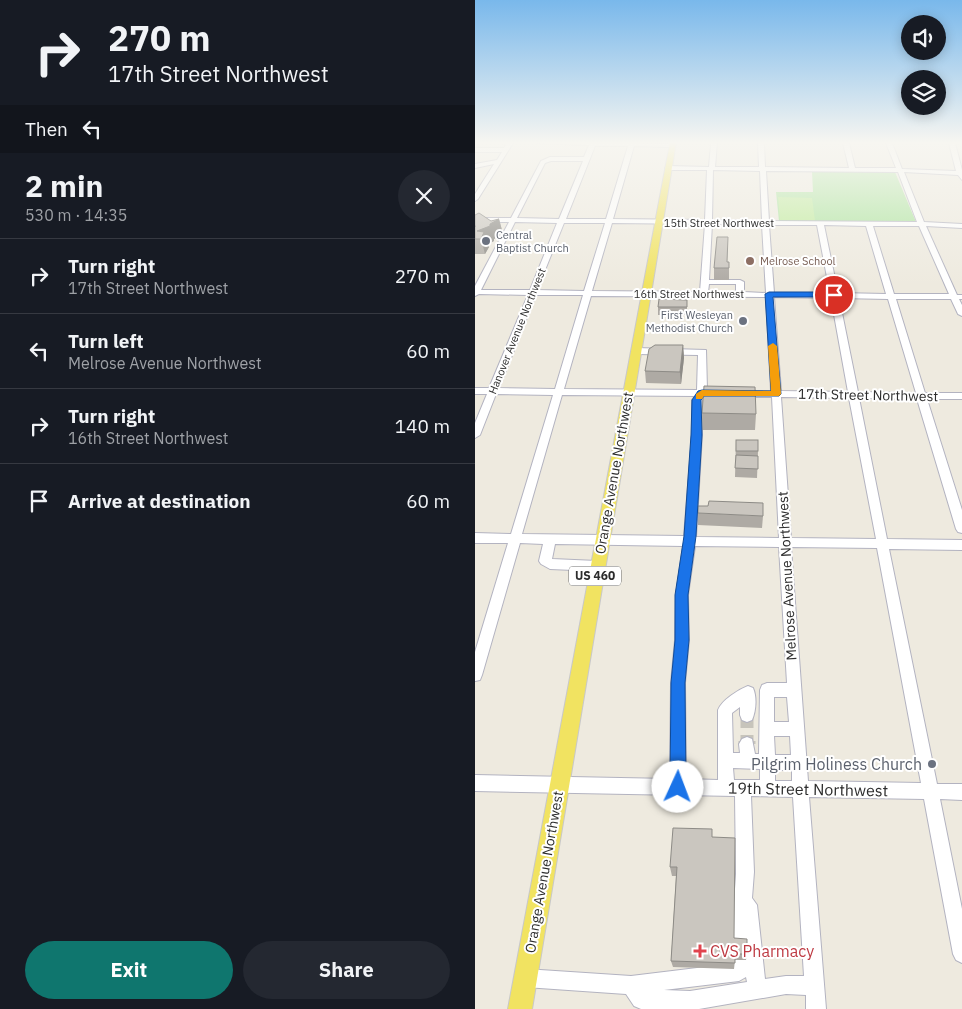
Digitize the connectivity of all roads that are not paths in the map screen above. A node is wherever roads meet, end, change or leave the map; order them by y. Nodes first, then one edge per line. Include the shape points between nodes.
1 (529, 190) edge
2 (574, 190) edge
3 (618, 190) edge
4 (664, 190) edge
5 (710, 190) edge
6 (763, 190) edge
7 (908, 190) edge
8 (475, 220) edge
9 (513, 221) junction
10 (562, 221) junction
11 (609, 222) junction
12 (659, 222) junction
13 (709, 222) junction
14 (765, 223) junction
15 (820, 223) junction
16 (869, 224) junction
17 (922, 224) junction
18 (962, 226) edge
19 (475, 275) edge
20 (485, 275) junction
21 (709, 282) dead end
22 (533, 292) junction
23 (475, 293) edge
24 (589, 293) junction
25 (646, 294) junction
26 (704, 294) junction
27 (740, 294) junction
28 (769, 294) junction
29 (834, 295) junction
30 (890, 295) junction
31 (958, 297) edge
32 (962, 314) edge
33 (636, 351) junction
34 (475, 390) edge
35 (493, 391) junction
36 (560, 392) junction
37 (628, 393) junction
38 (702, 393) junction
39 (776, 394) junction
40 (854, 395) junction
41 (921, 396) junction
42 (962, 396) edge
43 (475, 435) edge
44 (962, 529) edge
45 (475, 538) edge
46 (516, 540) junction
47 (551, 540) junction
48 (603, 541) junction
49 (689, 542) junction
50 (786, 543) junction
51 (883, 544) junction
52 (962, 545) edge
53 (597, 566) junction
54 (475, 675) edge
55 (767, 690) junction
56 (794, 690) junction
57 (748, 693) junction
58 (747, 715) tunnel mouth
59 (767, 729) junction
60 (798, 729) junction
61 (747, 744) tunnel mouth
62 (725, 760) junction
63 (747, 761) junction
64 (767, 762) junction
65 (800, 763) junction
66 (475, 783) edge
67 (560, 784) junction
68 (678, 787) junction
69 (726, 788) junction
70 (743, 788) junction
71 (768, 789) junction
72 (802, 790) junction
73 (929, 792) junction
74 (962, 792) edge
75 (745, 872) junction
76 (962, 954) edge
77 (525, 978) junction
78 (631, 985) junction
79 (814, 986) junction
80 (757, 990) junction
81 (520, 1009) edge
82 (816, 1009) edge

1 - 9 street
2 - 10 street, Hanover Avenue Northwest
3 - 11 street
4 - 12 main road, Orange Avenue Northwest / US 460
5 - 13 street
6 - 14 street, Melrose Avenue Northwest
7 - 17 street
8 - 9 street, 15th Street Northwest
9 - 10 street, 15th Street Northwest
9 - 20 street
10 - 11 street, 15th Street Northwest
10 - 22 street, Hanover Avenue Northwest
11 - 12 street, 15th Street Northwest
11 - 24 street
12 - 13 street, 15th Street Northwest
12 - 25 main road, Orange Avenue Northwest / US 460
13 - 14 street, 15th Street Northwest
13 - 26 street
14 - 15 street, 15th Street Northwest
14 - 28 street, Melrose Avenue Northwest
15 - 16 street, 15th Street Northwest
15 - 29 street
16 - 17 street, 15th Street Northwest
16 - 30 street
17 - 18 street, 15th Street Northwest
17 - 31 street
19 - 20 street
20 - 23 street
21 - 27 street via 740,279
22 - 23 street, 16th Street Northwest
22 - 24 street, 16th Street Northwest
22 - 35 street, Hanover Avenue Northwest
24 - 25 street, 16th Street Northwest
24 - 36 street
25 - 26 street, 16th Street Northwest
25 - 33 main road, Orange Avenue Northwest / US 460
26 - 27 street, 16th Street Northwest
27 - 28 street, 16th Street Northwest
28 - 29 street, 16th Street Northwest
28 - 39 street, Melrose Avenue Northwest
29 - 30 street, 16th Street Northwest
29 - 40 street
30 - 31 street, 16th Street Northwest
30 - 41 street
31 - 32 street
33 - 37 main road, Orange Avenue Northwest / US 460
33 - 38 street via 703,352
34 - 35 street, 17th Street Northwest
35 - 36 street, 17th Street Northwest
35 - 43 street, Hanover Avenue Northwest
36 - 37 street, 17th Street Northwest
36 - 46 street
37 - 38 street, 17th Street Northwest
37 - 48 main road, Orange Avenue Northwest / US 460
38 - 39 street, 17th Street Northwest
38 - 49 street via 697,400
39 - 40 street, 17th Street Northwest
39 - 50 street, Melrose Avenue Northwest
40 - 41 street, 17th Street Northwest
40 - 51 street
41 - 42 street, 17th Street Northwest
41 - 44 street
45 - 46 street
46 - 47 street
46 - 54 street
47 - 48 street
47 - 53 street via 545,561
48 - 49 street
48 - 53 main road, Orange Avenue Northwest / US 460
49 - 50 street
49 - 68 street via 682,595 678,683
50 - 51 street
50 - 56 street, Melrose Avenue Northwest
51 - 52 street
51 - 73 street
53 - 67 main road, Orange Avenue Northwest / US 460
55 - 56 street
55 - 57 street
55 - 59 street
56 - 60 street, Melrose Avenue Northwest
57 - 58 street
57 - 62 street via 725,710
59 - 60 street
59 - 64 street
60 - 65 street, Melrose Avenue Northwest
61 - 63 street
62 - 63 street
62 - 69 street
63 - 64 street
64 - 65 street
64 - 71 street
65 - 72 street, Melrose Avenue Northwest
66 - 67 street, 19th Street Northwest
67 - 68 street, 19th Street Northwest
67 - 77 main road, Orange Avenue Northwest / US 460
68 - 69 street, 19th Street Northwest
69 - 70 street, 19th Street Northwest
70 - 71 street, 19th Street Northwest
70 - 75 street
71 - 72 street, 19th Street Northwest
72 - 73 street, 19th Street Northwest
72 - 79 street, Melrose Avenue Northwest
73 - 74 street, 19th Street Northwest
73 - 76 street
75 - 78 street via 739,972
75 - 80 street
77 - 78 street
77 - 81 main road, Orange Avenue Northwest / US 460
78 - 80 street via 641,999 690,1000
79 - 80 street
79 - 82 street, Melrose Avenue Northwest

